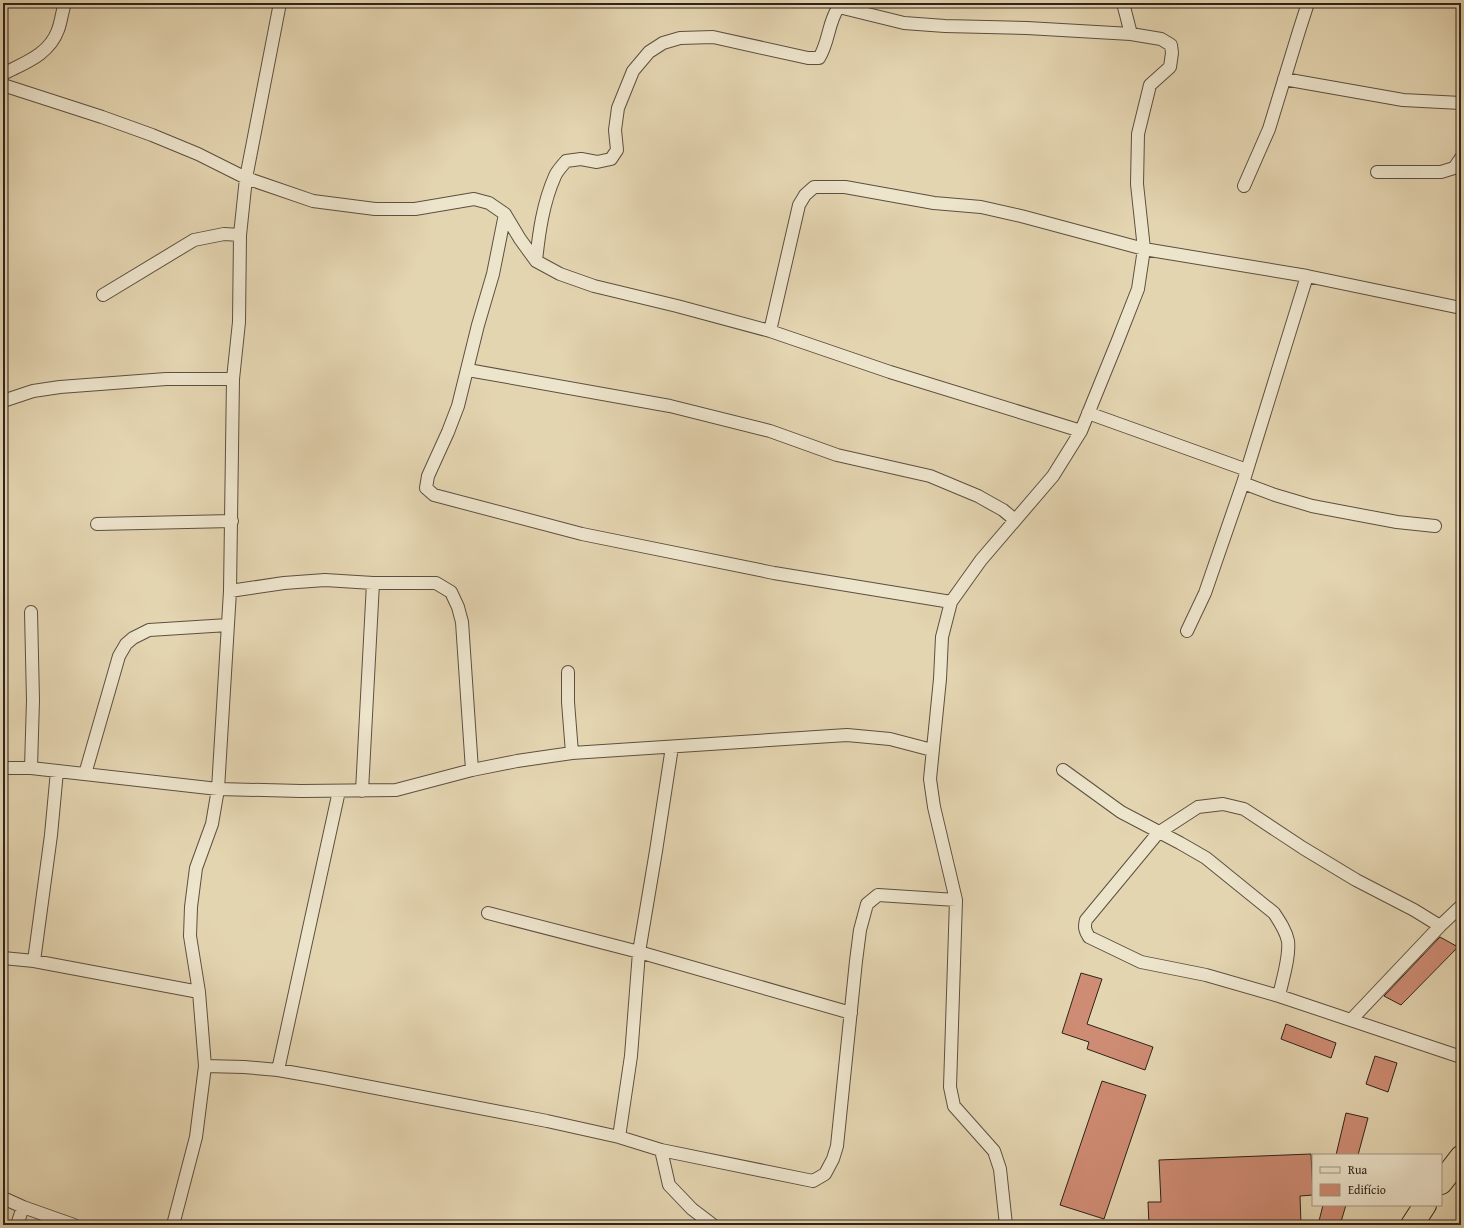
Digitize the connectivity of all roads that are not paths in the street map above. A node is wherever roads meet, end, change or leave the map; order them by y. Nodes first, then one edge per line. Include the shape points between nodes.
1 (65, 3) edge
2 (280, 3) edge
3 (1123, 3) edge
4 (1308, 3) edge
5 (1131, 34) junction
6 (3, 74) edge
7 (1284, 79) junction
8 (3, 85) edge
9 (1461, 103) edge
10 (1461, 158) edge
11 (1377, 172) dead end
12 (246, 178) junction
13 (1244, 186) dead end
14 (505, 214) junction
15 (240, 235) junction
16 (1144, 249) junction
17 (536, 261) junction
18 (1307, 276) junction
19 (103, 295) dead end
20 (1461, 308) edge
21 (770, 331) junction
22 (468, 370) junction
23 (233, 379) junction
24 (3, 401) edge
25 (1088, 413) junction
26 (1081, 431) junction
27 (1247, 470) junction
28 (1243, 483) junction
29 (1015, 520) junction
30 (232, 521) junction
31 (97, 524) dead end
32 (1434, 526) dead end
33 (373, 583) junction
34 (230, 591) junction
35 (951, 602) junction
36 (32, 612) dead end
37 (228, 625) junction
38 (1187, 631) dead end
39 (568, 672) dead end
40 (672, 747) junction
41 (932, 750) junction
42 (572, 753) junction
43 (3, 768) edge
44 (31, 768) junction
45 (472, 770) junction
46 (1063, 770) dead end
47 (57, 771) junction
48 (85, 774) junction
49 (218, 790) junction
50 (339, 791) junction
51 (362, 791) junction
52 (1158, 833) junction
53 (956, 900) junction
54 (1461, 906) edge
55 (488, 913) dead end
56 (1440, 926) junction
57 (639, 952) junction
58 (3, 958) edge
59 (34, 961) junction
60 (199, 992) junction
61 (1279, 996) junction
62 (851, 1013) junction
63 (1351, 1020) junction
64 (1461, 1057) edge
65 (205, 1066) junction
66 (278, 1070) junction
67 (619, 1137) junction
68 (662, 1150) junction
69 (1461, 1157) edge
70 (1442, 1182) edge
71 (3, 1198) edge
72 (1424, 1206) edge
73 (23, 1207) junction
74 (17, 1225) edge
75 (74, 1225) edge
76 (173, 1225) edge
77 (713, 1225) edge
78 (1006, 1225) edge
79 (1412, 1225) edge

1 - 6 street via 52,44 42,53
2 - 12 street
3 - 5 street
4 - 7 street
5 - 16 street via 1161,39 1171,45 1172,53 1170,67 1150,85 1138,134 1137,184
5 - 17 street via 904,23 838,8 819,58 808,58 713,37 680,38 663,43 649,52 633,71 618,108 615,130 617,150 611,159 597,162 581,159 566,161 555,175 539,231
7 - 9 street via 1403,100
7 - 13 street via 1269,129
8 - 12 street via 152,135
10 - 11 street via 1454,168 1441,172
12 - 14 street via 313,201 338,205 375,209 415,209 474,199 489,203
12 - 15 street
14 - 17 street
14 - 22 street via 493,274
15 - 19 street via 224,234 194,240
15 - 23 street via 239,322
16 - 18 street
16 - 21 street via 981,207 934,203 845,186 814,187 804,195 799,205
16 - 25 street via 1138,289
17 - 21 street via 560,274 594,286
18 - 20 street
18 - 27 street
21 - 26 street via 890,372
22 - 29 street via 670,406 770,431 837,455 930,476 978,496
22 - 35 street via 455,412 428,476 426,488 434,494 575,532 774,573
23 - 24 street via 166,379 60,387 34,391
23 - 30 street
25 - 26 street
25 - 27 street
26 - 29 street via 1053,476
27 - 28 street
28 - 32 street via 1312,506 1397,522
28 - 38 street via 1205,593
29 - 35 street via 981,560
30 - 31 street
30 - 34 street
33 - 34 street via 325,580
33 - 45 street via 436,583 451,592 462,622
33 - 51 street
34 - 37 street
35 - 41 street via 942,637
36 - 44 street
37 - 48 street via 149,630 126,644 119,656
37 - 49 street
39 - 42 street
40 - 41 street via 847,735 890,739
40 - 42 street
40 - 57 street
41 - 53 street via 930,779 934,807
42 - 45 street
43 - 44 street
44 - 47 street
45 - 51 street via 396,790
46 - 52 street via 1121,812
47 - 48 street
47 - 59 street
48 - 49 street
49 - 50 street
49 - 60 street via 212,824 196,868 191,907 190,936
50 - 51 street
50 - 66 street
52 - 56 street via 1198,807 1223,804 1244,808 1356,880
52 - 61 street via 1206,858 1274,914 1282,925 1288,942
52 - 61 street via 1086,920 1084,926 1089,937 1141,962 1206,975
53 - 62 street via 878,895 867,904 860,930
53 - 78 street via 950,1087 954,1106 994,1152 1000,1169
54 - 56 street
55 - 57 street
56 - 63 street
57 - 62 street
57 - 67 street via 631,1056
58 - 59 street
59 - 60 street
60 - 65 street
61 - 63 street
62 - 68 street via 837,1146 825,1174 813,1181
63 - 64 street
65 - 66 street
65 - 76 street via 196,1137
66 - 67 street
67 - 68 street
68 - 77 street via 669,1185 692,1209
69 - 70 highway
71 - 73 street
72 - 79 highway
73 - 74 street
73 - 75 street

